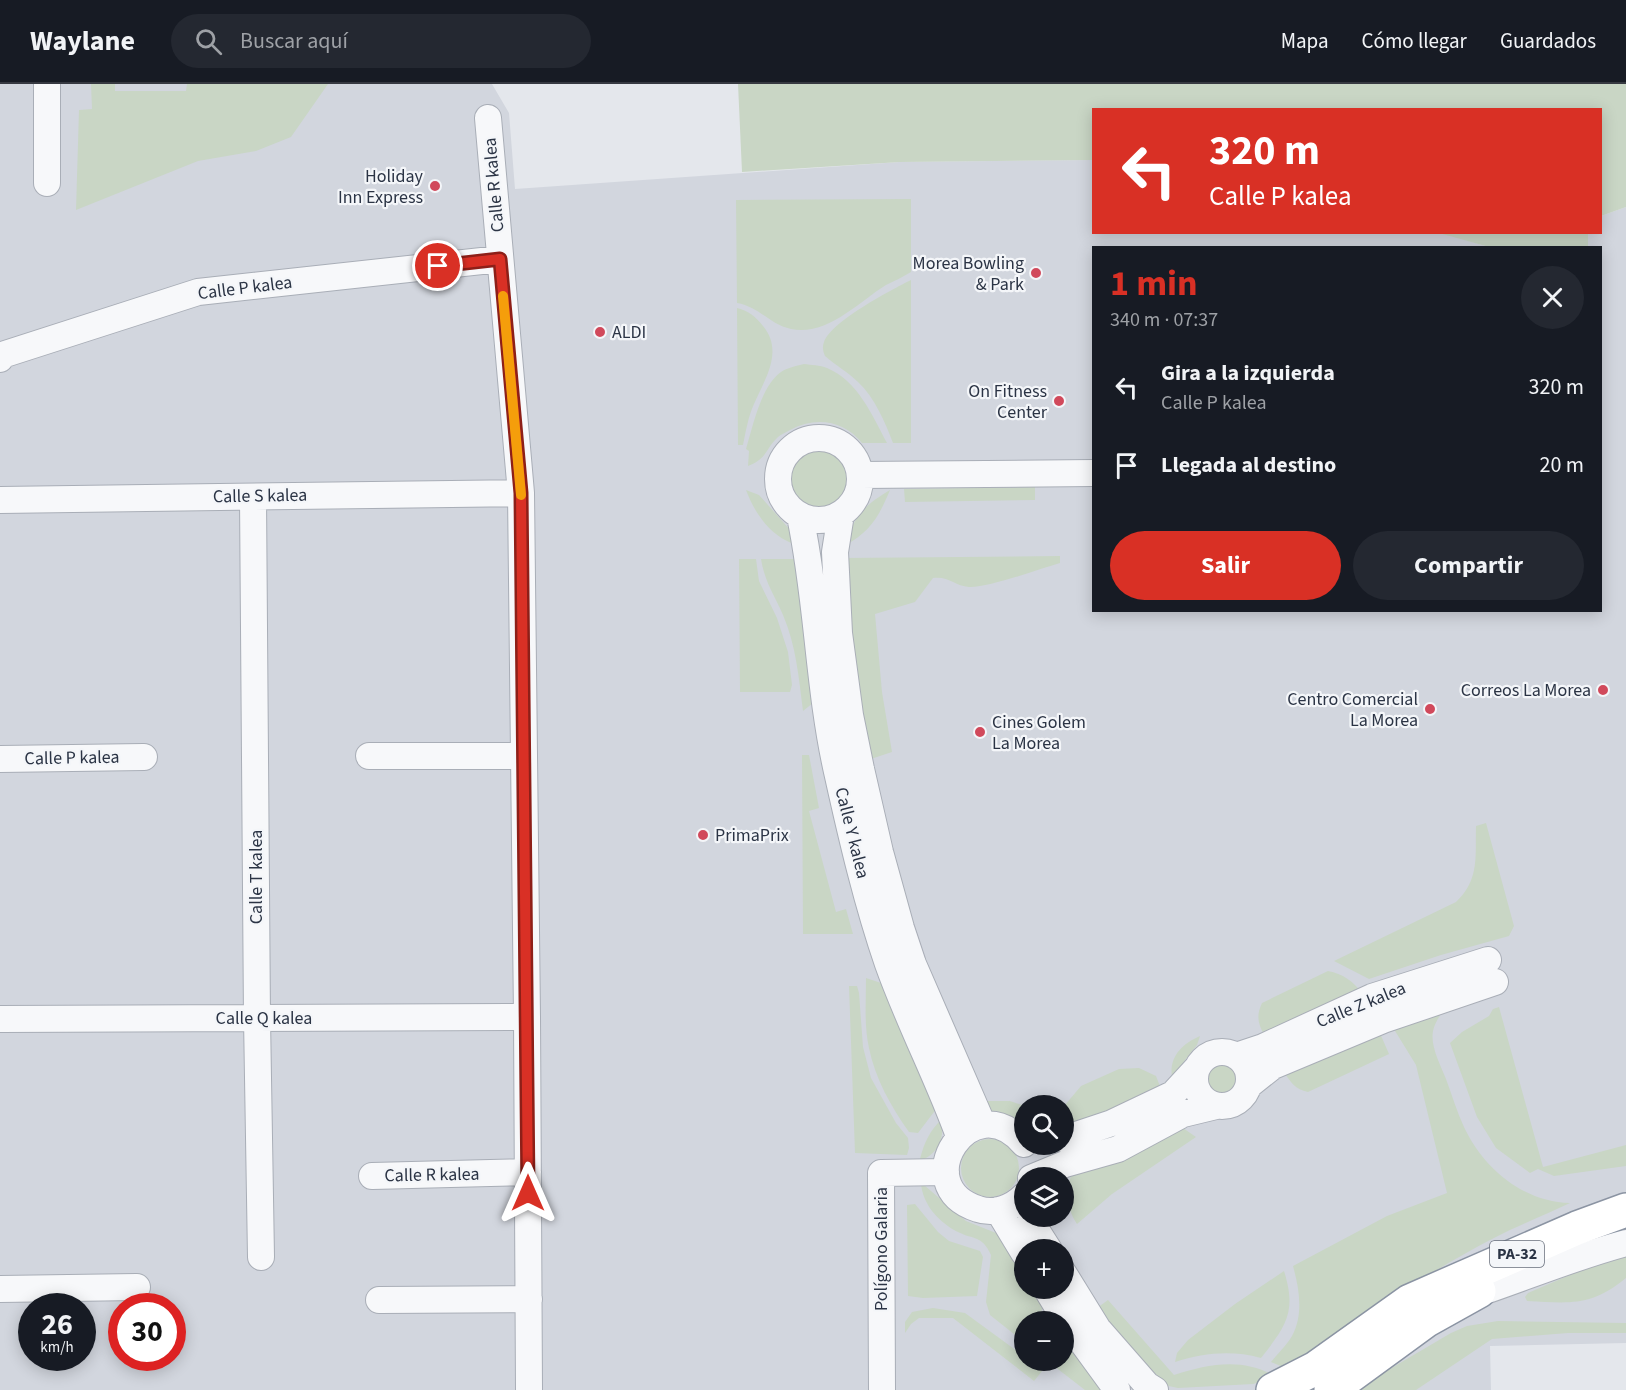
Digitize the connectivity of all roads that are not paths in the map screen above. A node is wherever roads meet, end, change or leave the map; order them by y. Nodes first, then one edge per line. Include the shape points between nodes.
1 (47, 84) edge
2 (488, 118) dead end
3 (47, 183) dead end
4 (500, 259) junction
5 (0, 358) edge
6 (1092, 473) edge
7 (860, 475) junction
8 (521, 493) junction
9 (253, 496) junction
10 (0, 500) edge
11 (841, 514) junction
12 (800, 516) junction
13 (369, 756) dead end
14 (524, 756) junction
15 (144, 757) dead end
16 (0, 759) edge
17 (527, 1017) junction
18 (257, 1018) junction
19 (0, 1019) edge
20 (1236, 1056) junction
21 (1197, 1068) junction
22 (1249, 1085) junction
23 (1216, 1106) junction
24 (983, 1125) junction
25 (1014, 1134) edge
26 (1074, 1135) edge
27 (959, 1136) junction
28 (1061, 1167) edge
29 (528, 1172) junction
30 (946, 1172) junction
31 (372, 1176) dead end
32 (1626, 1188) edge
33 (1014, 1204) edge
34 (998, 1210) junction
35 (1626, 1210) edge
36 (1626, 1224) edge
37 (1016, 1239) edge
38 (1626, 1243) edge
39 (261, 1257) dead end
40 (137, 1287) dead end
41 (0, 1289) edge
42 (1074, 1290) edge
43 (1470, 1296) junction
44 (529, 1299) junction
45 (1053, 1299) edge
46 (379, 1300) dead end
47 (1410, 1301) junction
48 (529, 1390) edge
49 (882, 1390) edge
50 (1117, 1390) edge
51 (1155, 1390) edge
52 (1273, 1390) edge
53 (1331, 1390) edge

1 - 3 street
2 - 4 street, Calle R kalea
4 - 5 street, Calle P kalea via 198,292
4 - 8 street, Calle R kalea
6 - 7 street
7 - 11 street via 858,492
7 - 12 street via 855,459 844,446 830,439 802,441 786,453 777,480 785,502
8 - 9 street, Calle S kalea
8 - 14 street, Calle R kalea
9 - 10 street, Calle S kalea
9 - 18 street, Calle T kalea
11 - 12 street via 813,520
11 - 24 street, Calle Y kalea via 835,552 839,633 861,770 913,964
12 - 27 street, Calle Y kalea via 827,719 858,857 889,966
13 - 14 street
14 - 17 street, Calle R kalea
15 - 16 street, Calle P kalea
17 - 18 street, Calle Q kalea
17 - 29 street, Calle R kalea
18 - 19 street, Calle Q kalea
18 - 39 street, Calle T kalea
20 - 21 street via 1219,1052 1202,1060
20 - 22 street via 1246,1065
20 - 22 street, Calle Z kalea via 1372,997 1491,971 1273,1066
21 - 23 street via 1197,1091
21 - 26 street via 1173,1094 1112,1123
22 - 23 street via 1236,1104
23 - 28 street via 1184,1114 1118,1149
24 - 25 street via 995,1125
24 - 27 street
27 - 30 street via 951,1146
29 - 31 street, Calle R kalea
29 - 44 street, Calle R kalea
30 - 34 street via 950,1186 963,1202 983,1211
30 - 49 street, Polígono Galaria via 881,1173
32 - 47 highway via 1566,1211 1458,1265
33 - 34 street
34 - 37 street
35 - 47 highway, PA-32
36 - 43 highway, PA-32 via 1520,1266
38 - 43 street
40 - 41 street
42 - 51 street via 1098,1329
43 - 53 highway, PA-32 via 1427,1320
44 - 46 street
44 - 48 street, Calle R kalea
45 - 50 street
47 - 52 highway, PA-32 via 1316,1368

